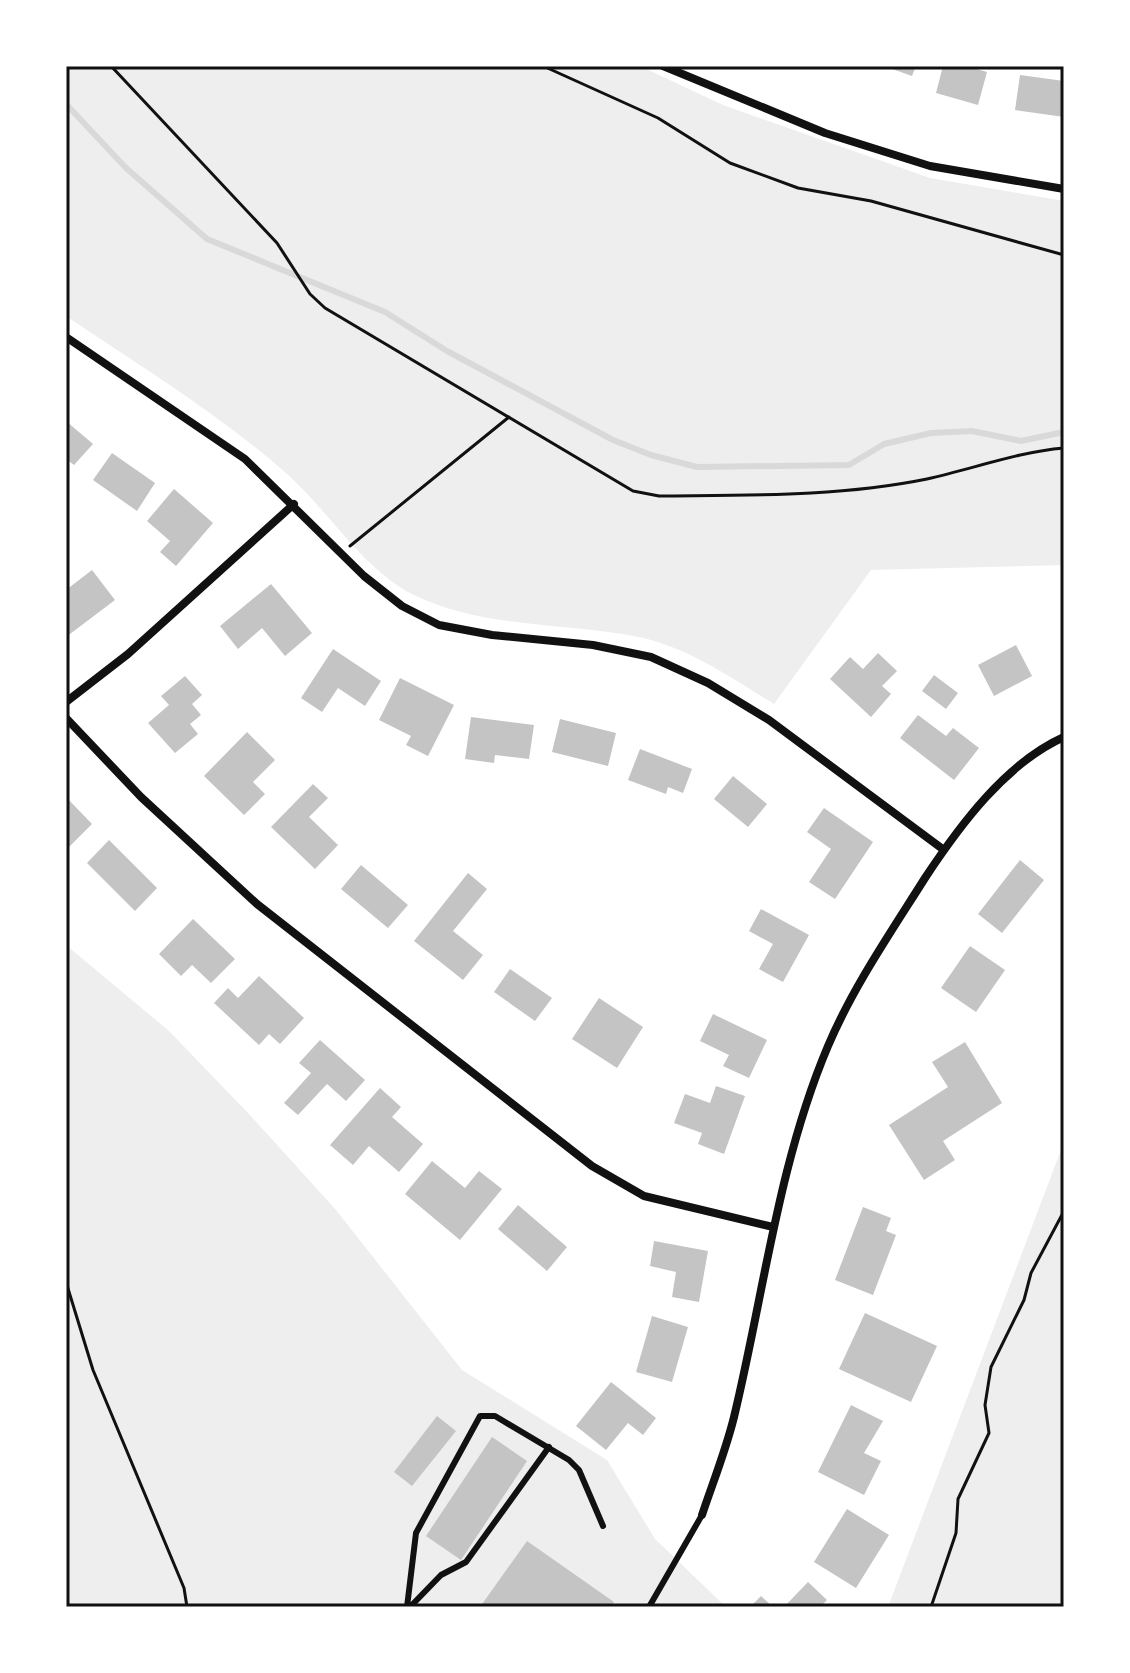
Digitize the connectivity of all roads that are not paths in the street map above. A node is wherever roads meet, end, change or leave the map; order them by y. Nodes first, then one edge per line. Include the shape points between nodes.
1 (663, 66) edge
2 (1064, 189) edge
3 (66, 337) edge
4 (294, 504) junction
5 (66, 702) edge
6 (66, 718) edge
7 (1064, 737) edge
8 (944, 850) junction
9 (773, 1227) junction
10 (549, 1447) junction
11 (702, 1515) joint
12 (603, 1526) dead end
13 (408, 1607) edge
14 (649, 1607) edge

1 - 2 street via 825,133 915,161
3 - 4 street via 245,459
4 - 5 street via 128,654
4 - 8 street via 402,606 439,625 651,657 769,720
6 - 9 street via 141,797 257,904 592,1166 644,1196
7 - 8 street via 1019,765
8 - 9 street via 883,943 828,1045 798,1128
9 - 11 street via 734,1419
10 - 12 lane via 579,1470
10 - 13 lane via 466,1562 441,1575
10 - 13 lane via 495,1416 480,1416 416,1533
11 - 14 lane

